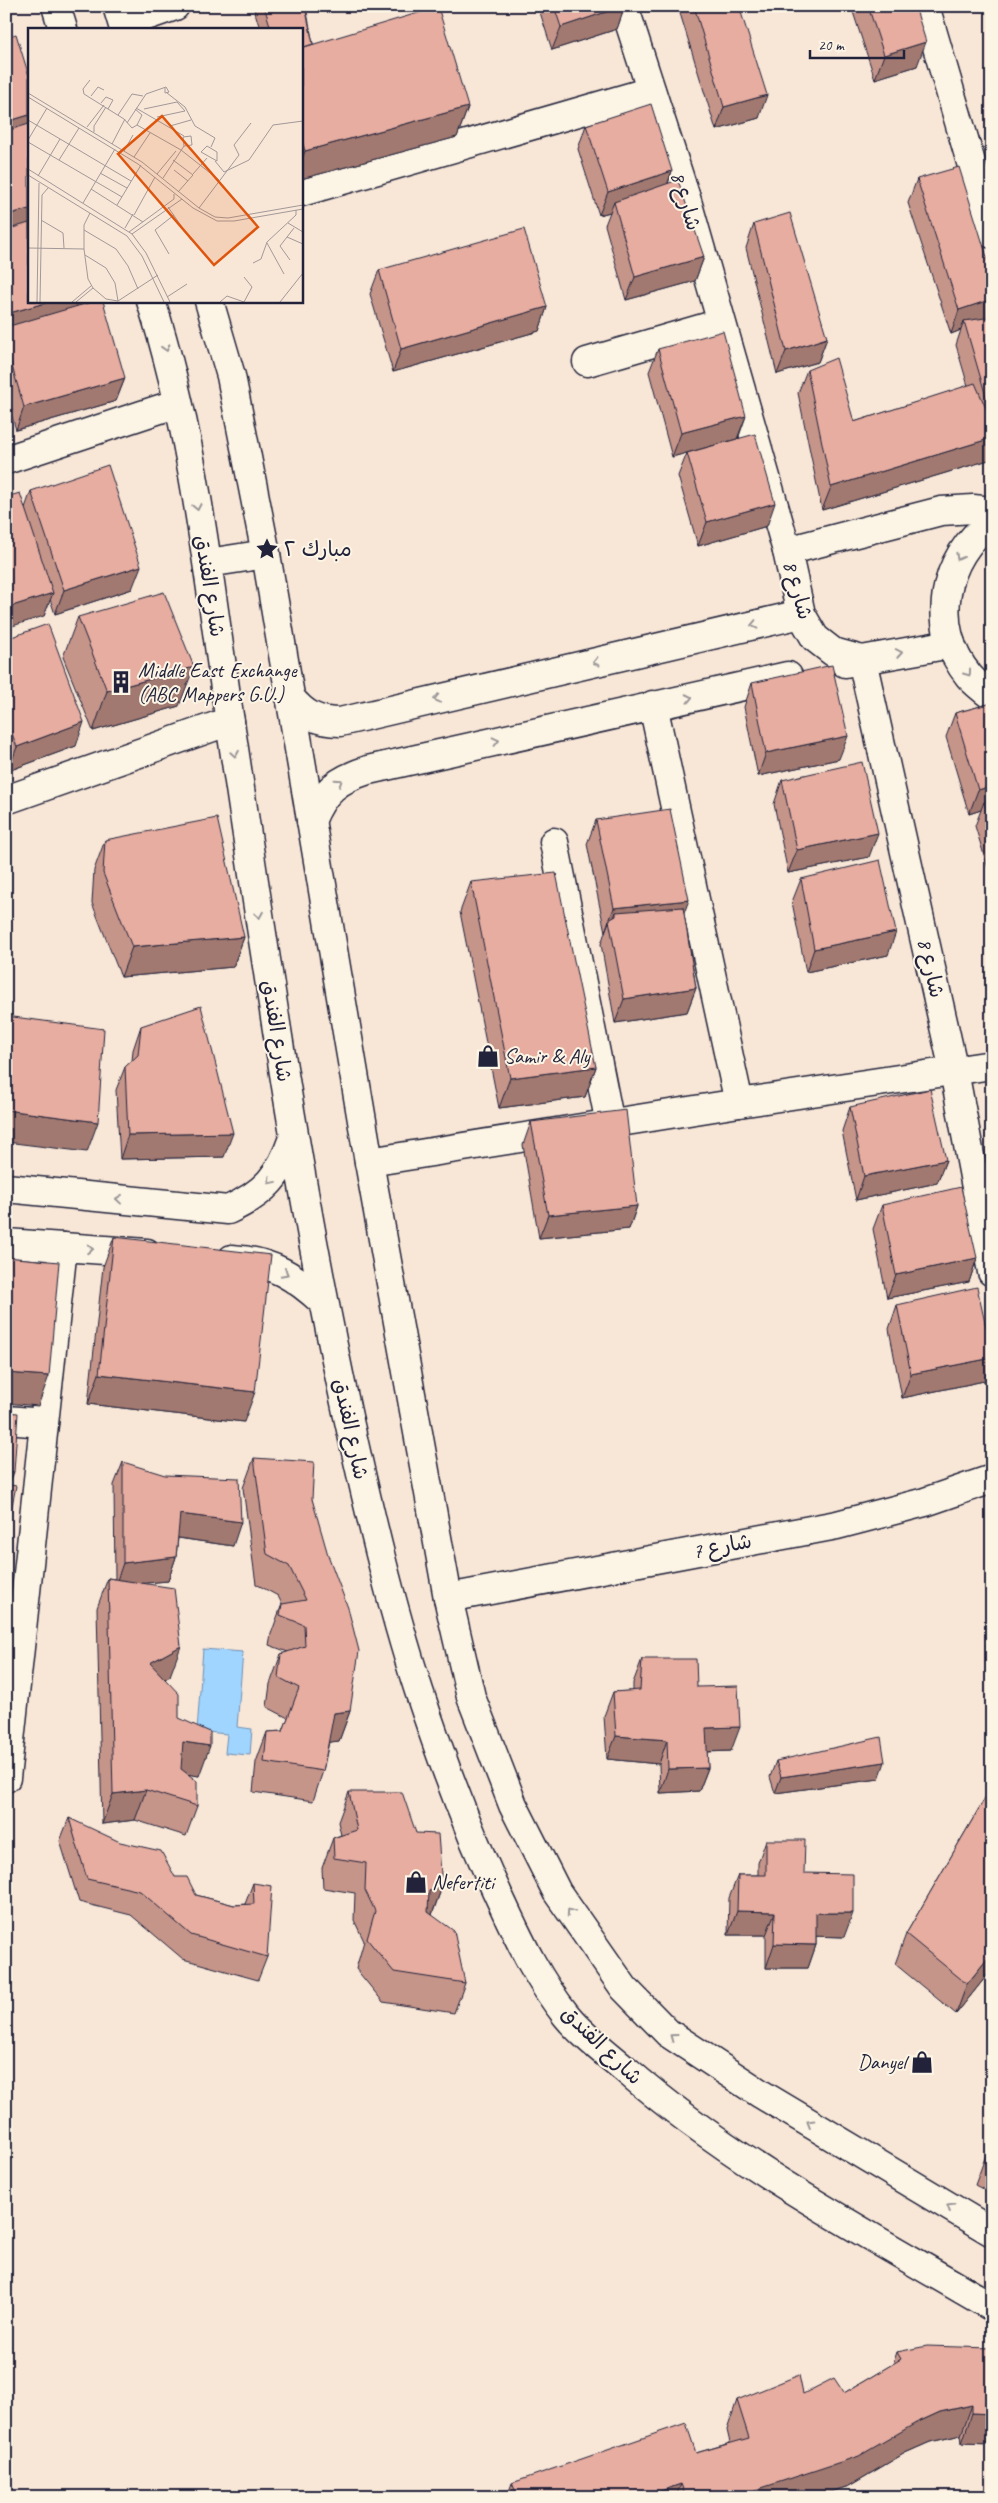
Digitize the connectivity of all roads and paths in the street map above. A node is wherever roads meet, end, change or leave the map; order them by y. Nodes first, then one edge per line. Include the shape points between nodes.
1 (56, 6) edge
2 (174, 6) edge
3 (624, 6) edge
4 (925, 6) edge
5 (121, 20) edge
6 (63, 28) edge
7 (651, 91) junction
8 (302, 192) edge
9 (990, 223) edge
10 (151, 302) edge
11 (209, 302) edge
12 (721, 323) junction
13 (587, 362) dead end
14 (178, 403) junction
15 (6, 460) edge
16 (992, 511) edge
17 (992, 522) edge
18 (787, 551) junction
19 (266, 554) junction
20 (208, 563) junction
21 (801, 614) junction
22 (950, 644) junction
23 (862, 660) junction
24 (992, 696) edge
25 (290, 697) junction
26 (654, 705) junction
27 (230, 721) junction
28 (6, 800) edge
29 (311, 821) junction
30 (554, 842) dead end
31 (992, 1065) edge
32 (954, 1071) junction
33 (739, 1103) junction
34 (610, 1124) junction
35 (293, 1138) junction
36 (369, 1162) junction
37 (6, 1188) edge
38 (6, 1243) edge
39 (63, 1248) junction
40 (172, 1255) edge
41 (212, 1257) edge
42 (992, 1272) edge
43 (323, 1302) junction
44 (6, 1420) edge
45 (44, 1423) junction
46 (992, 1479) edge
47 (448, 1598) junction
48 (6, 1778) edge
49 (992, 2232) edge
50 (992, 2307) edge

1 - 6 street
2 - 5 street
3 - 7 street, شارع 8
4 - 9 street
7 - 8 street
7 - 12 street, شارع 8 via 687,201
10 -> 14 street, شارع الفندق
11 - 19 street via 231,376
12 - 13 street
12 - 18 street, شارع 8
14 - 15 street
14 -> 20 street, شارع الفندق
16 - 18 street via 941,511
17 -> 22 street via 978,532 959,556 948,584 945,614
18 - 21 street, شارع 8
19 - 20 street
19 - 25 street
20 - 27 street, شارع الفندق
21 - 23 street, شارع 8 via 815,638 833,652
21 -> 25 street via 340,722 311,717
23 -> 22 street
22 -> 24 street via 968,675
26 -> 23 street
23 - 32 street, شارع 8
25 - 29 street
29 -> 26 street via 319,802 332,787 349,776
26 - 33 street
27 - 28 street
27 -> 35 street, شارع الفندق
29 - 36 street
30 - 34 street
31 - 32 street
32 - 33 street
32 - 42 street, شارع 8
33 - 34 street
34 - 36 street
35 -> 37 street via 285,1162 270,1183 251,1200 228,1210
35 - 43 street, شارع الفندق
36 - 47 street
38 - 39 street
39 -> 40 street
39 - 45 street
41 -> 43 street via 272,1266 300,1281
43 - 50 street, شارع الفندق via 373,1531 408,1656 437,1747 474,1845 533,1969 569,2019 668,2106 748,2162
44 - 45 street
45 - 48 street
46 - 47 street, شارع 7 via 925,1502 837,1525
49 -> 47 street via 715,2065 668,2033 624,1988 557,1892 513,1805 471,1697

